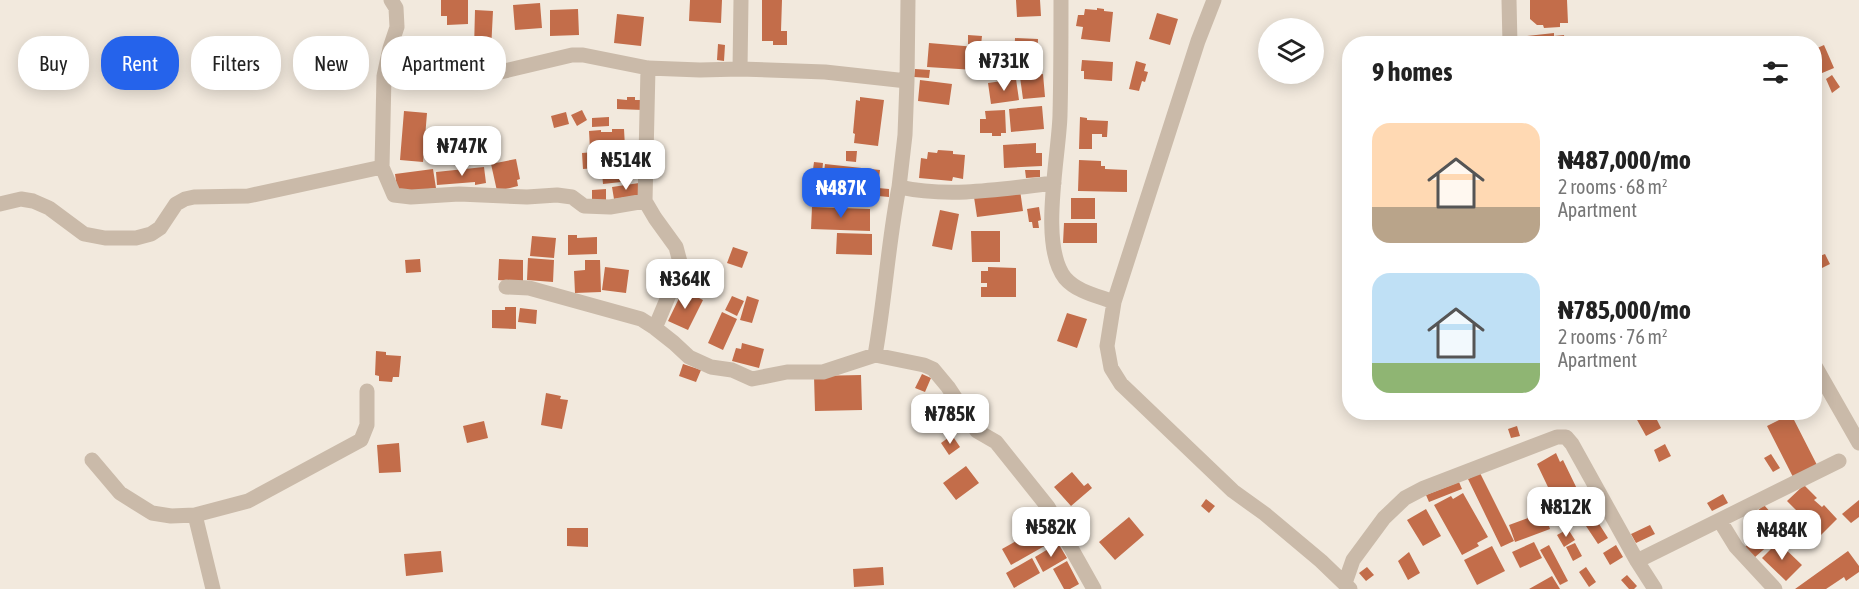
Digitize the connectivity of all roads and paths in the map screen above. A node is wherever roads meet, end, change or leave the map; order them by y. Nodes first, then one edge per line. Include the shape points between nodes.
1 (391, 0) edge
2 (741, 0) edge
3 (908, 0) edge
4 (1062, 0) edge
5 (1214, 0) edge
6 (1509, 0) edge
7 (1510, 36) edge
8 (648, 68) junction
9 (740, 69) junction
10 (506, 70) edge
11 (907, 81) junction
12 (382, 167) junction
13 (1054, 183) junction
14 (899, 187) junction
15 (645, 201) junction
16 (0, 204) edge
17 (506, 287) dead end
18 (1114, 302) junction
19 (655, 328) junction
20 (875, 355) junction
21 (1822, 378) edge
22 (367, 391) dead end
23 (1859, 443) edge
24 (92, 460) dead end
25 (1839, 461) dead end
26 (195, 516) junction
27 (1720, 520) junction
28 (1637, 561) junction
29 (1347, 586) edge
30 (213, 589) edge
31 (1094, 589) edge
32 (1655, 589) edge
33 (1775, 589) edge

1 - 12 street via 396,8 397,27 384,76
2 - 9 street
3 - 11 street
4 - 13 street via 1060,118
5 - 18 street
6 - 7 street
8 - 9 street
8 - 10 street via 572,55
8 - 15 street
9 - 11 street via 825,72
11 - 14 street
12 - 15 street via 394,195 557,195 572,197 584,206 610,207
12 - 16 street via 248,196 185,199 176,204 160,228 136,238 84,234 33,201 21,199
13 - 14 street via 984,191 922,192
13 - 18 street via 1053,248 1065,278 1082,290
14 - 20 street
15 - 19 street via 676,247 680,262
17 - 19 street via 529,288 581,302 640,319
18 - 29 street via 1107,346 1111,368 1121,384 1233,491
19 - 20 street via 689,357 752,379 787,372 823,372
20 - 31 street via 933,369 977,431 996,442 1048,507
21 - 23 street
22 - 26 street via 367,425 361,440 248,501
24 - 26 street via 120,494 152,513
25 - 27 street
26 - 30 street
27 - 28 street
27 - 33 street via 1736,547
28 - 29 street via 1572,444 1566,437 1557,437 1406,498 1384,518 1353,560
28 - 32 street

